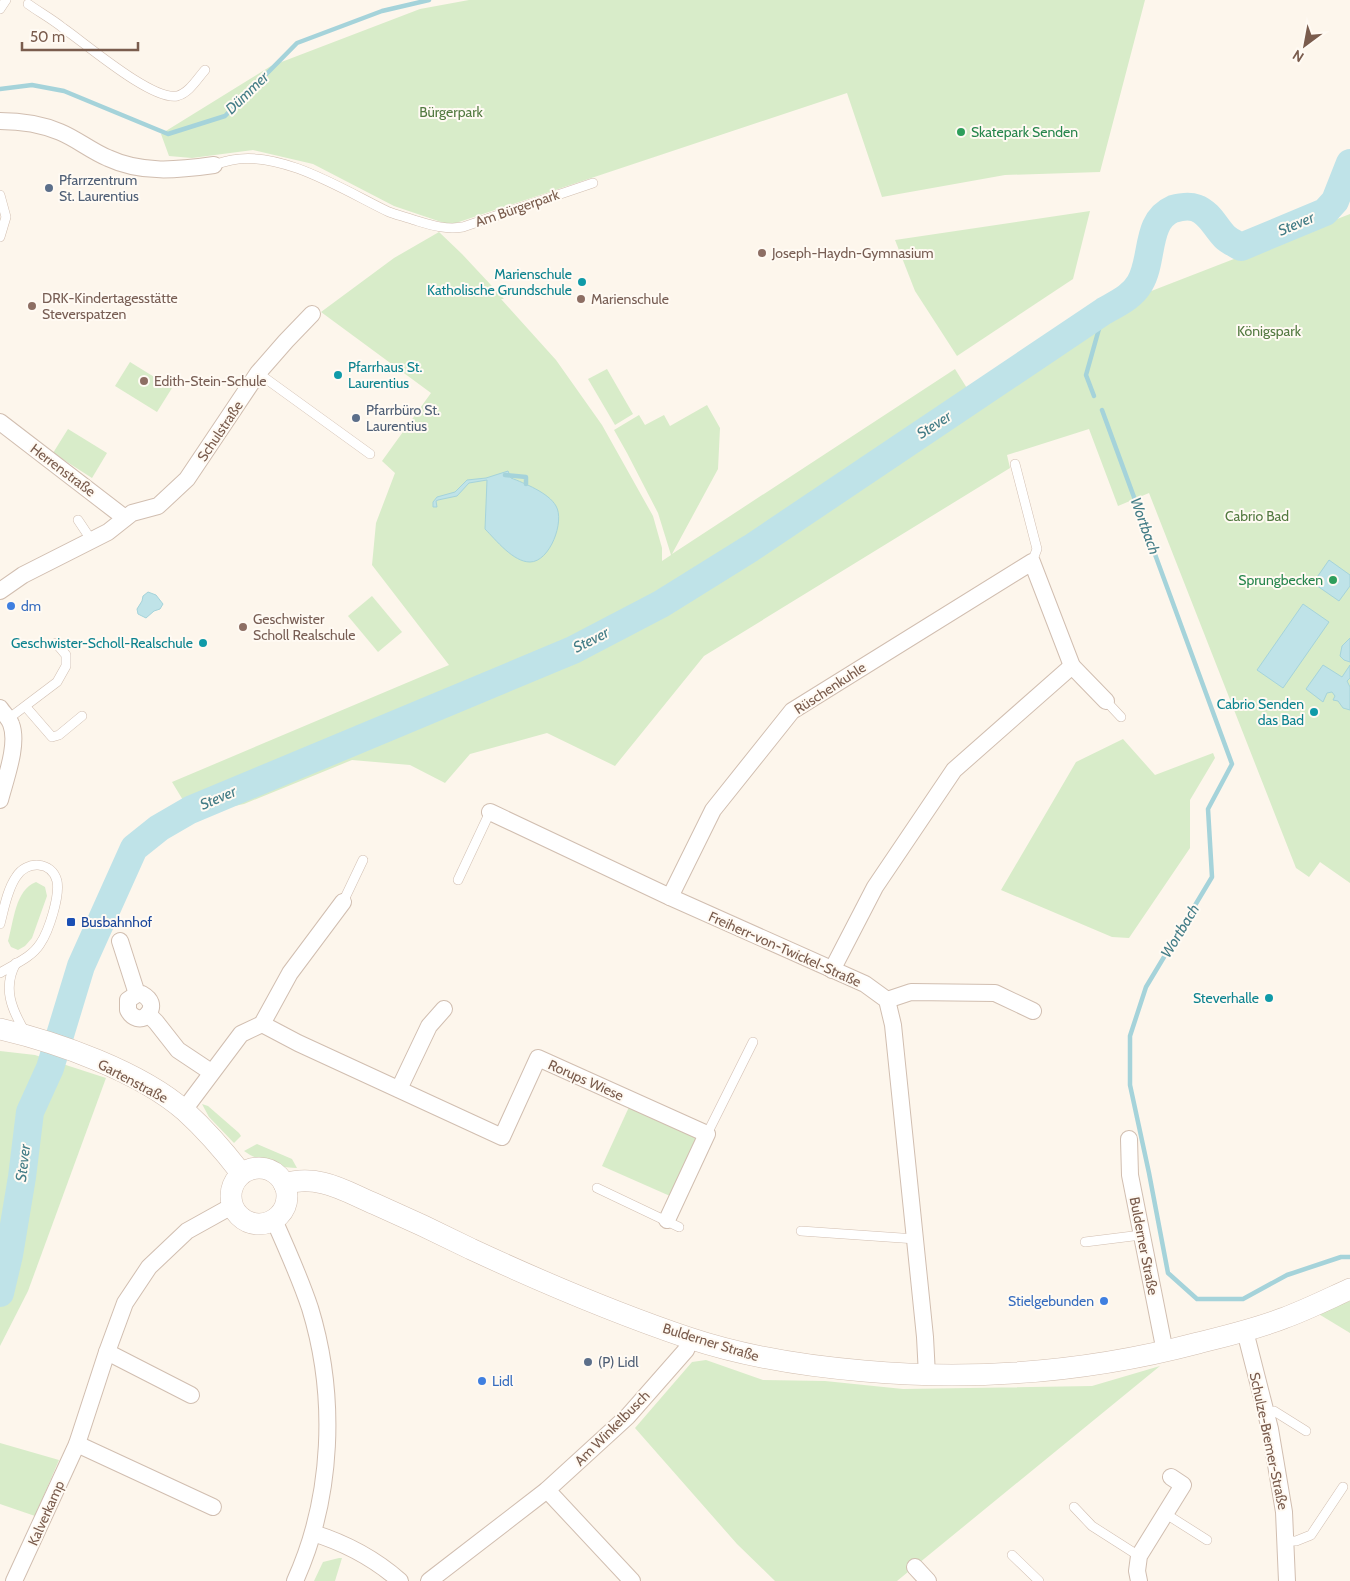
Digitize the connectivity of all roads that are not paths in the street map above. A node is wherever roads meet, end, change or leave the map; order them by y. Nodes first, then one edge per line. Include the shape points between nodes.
1 (6, 0) edge
2 (28, 4) dead end
3 (0, 9) edge
4 (205, 70) dead end
5 (0, 121) edge
6 (214, 165) joint
7 (593, 183) dead end
8 (0, 195) edge
9 (0, 237) edge
10 (312, 314) dead end
11 (258, 373) junction
12 (0, 422) edge
13 (370, 454) dead end
14 (1015, 464) dead end
15 (129, 516) junction
16 (78, 520) dead end
17 (92, 541) junction
18 (1032, 562) junction
19 (0, 591) edge
20 (56, 643) dead end
21 (1072, 666) junction
22 (1106, 701) joint
23 (26, 707) junction
24 (4, 714) edge
25 (82, 716) dead end
26 (1120, 717) dead end
27 (0, 800) edge
28 (490, 812) joint
29 (363, 860) dead end
30 (458, 880) dead end
31 (670, 898) junction
32 (343, 902) joint
33 (0, 924) edge
34 (120, 941) dead end
35 (16, 963) junction
36 (832, 970) junction
37 (0, 973) edge
38 (887, 1000) junction
39 (444, 1009) dead end
40 (1033, 1011) dead end
41 (262, 1024) junction
42 (0, 1029) edge
43 (30, 1036) junction
44 (753, 1042) dead end
45 (211, 1072) junction
46 (399, 1089) junction
47 (184, 1110) junction
48 (707, 1134) junction
49 (1129, 1139) dead end
50 (241, 1173) junction
51 (284, 1184) junction
52 (597, 1188) dead end
53 (232, 1206) junction
54 (274, 1220) junction
55 (673, 1223) joint
56 (801, 1231) dead end
57 (1141, 1235) junction
58 (916, 1239) junction
59 (1085, 1242) dead end
60 (1350, 1288) edge
61 (1245, 1331) junction
62 (691, 1338) junction
63 (106, 1352) junction
64 (1164, 1352) junction
65 (926, 1375) junction
66 (191, 1395) dead end
67 (1266, 1413) junction
68 (1306, 1431) dead end
69 (76, 1444) junction
70 (1171, 1477) dead end
71 (1343, 1487) dead end
72 (547, 1490) junction
73 (213, 1507) dead end
74 (1074, 1507) dead end
75 (1166, 1514) junction
76 (313, 1533) junction
77 (1207, 1540) dead end
78 (1286, 1541) junction
79 (1012, 1555) dead end
80 (1139, 1556) junction
81 (915, 1567) dead end
82 (14, 1581) edge
83 (295, 1581) edge
84 (400, 1581) edge
85 (429, 1581) edge
86 (632, 1581) edge
87 (928, 1581) edge
88 (1039, 1581) edge
89 (1139, 1581) edge
90 (1287, 1581) edge

1 - 3 lane
2 - 4 lane via 124,73 164,94 184,94
5 - 6 street via 42,126 62,133 108,159 131,166 175,170
6 - 7 lane, Am Bürgerpark via 233,159 283,164 309,172 391,212 451,229
8 - 9 lane via 6,217
10 - 11 street, Schulstraße
11 - 13 lane
11 - 15 street, Schulstraße via 187,479 158,506
12 - 15 street, Herrenstraße
14 - 18 lane via 1037,549
15 - 17 street
16 - 17 lane
17 - 19 street via 23,575
18 - 21 street
18 - 31 street, Rüschenkuhle via 792,711 712,810
20 - 23 lane via 66,655 66,666 57,682
21 - 22 street
21 - 36 street via 954,770 875,887
22 - 26 lane
23 - 24 lane
23 - 25 lane via 52,736 59,735
24 - 27 street via 14,737
28 - 30 lane
28 - 31 street, Freiherr-von-Twickel-Straße
29 - 32 lane
31 - 36 street, Freiherr-von-Twickel-Straße
32 - 41 street via 290,973
33 - 35 lane via 15,877 24,867 35,864 54,874 57,896 46,931 30,955
34 - 45 street via 137,994 142,994 152,1007 148,1014 178,1050
35 - 37 lane
35 - 43 lane via 8,986 9,999
36 - 38 street, Freiherr-von-Twickel-Straße via 865,984
38 - 40 street via 911,992 995,993
38 - 58 street via 893,1025
39 - 46 street via 429,1026
41 - 45 street via 241,1034
41 - 46 street, Rorups Wiese
42 - 43 street, Gartenstraße
43 - 47 street, Gartenstraße via 127,1074
44 - 48 lane
45 - 47 street
46 - 48 street, Rorups Wiese via 502,1137 538,1058
47 - 50 street, Gartenstraße via 220,1146
48 - 55 street
49 - 57 street, Bulderner Straße via 1130,1175
50 - 51 street via 250,1168 265,1168 278,1175
50 - 53 street via 231,1189
51 - 54 street via 285,1207
51 - 62 street, Bulderner Straße via 293,1181 323,1183 346,1191 558,1288
52 - 55 lane
53 - 54 street via 248,1222 257,1224
53 - 63 street, Kalverkamp via 187,1231 150,1268 125,1303
54 - 76 street via 301,1281 322,1362 327,1456
56 - 58 lane
57 - 59 lane
57 - 64 street, Bulderner Straße
58 - 65 street via 926,1337
60 - 61 street, Bulderner Straße
61 - 64 street, Bulderner Straße
61 - 67 street, Schulze-Bremer-Straße
62 - 65 street, Bulderner Straße via 748,1355 805,1366
62 - 72 street, Am Winkelbusch via 686,1350 628,1416
63 - 66 street
63 - 69 street, Kalverkamp
64 - 65 street, Bulderner Straße via 1076,1368 1020,1374
67 - 68 lane via 1274,1411
67 - 78 street, Schulze-Bremer-Straße via 1284,1512
69 - 73 street
69 - 82 street, Kalverkamp
70 - 75 street via 1184,1485
71 - 78 lane via 1311,1535
72 - 85 street, Am Winkelbusch
72 - 86 street
74 - 80 lane via 1092,1526
75 - 77 lane
75 - 80 street
76 - 83 street
76 - 84 street via 367,1556
78 - 90 street, Schulze-Bremer-Straße
79 - 88 lane
80 - 89 street
81 - 87 street

